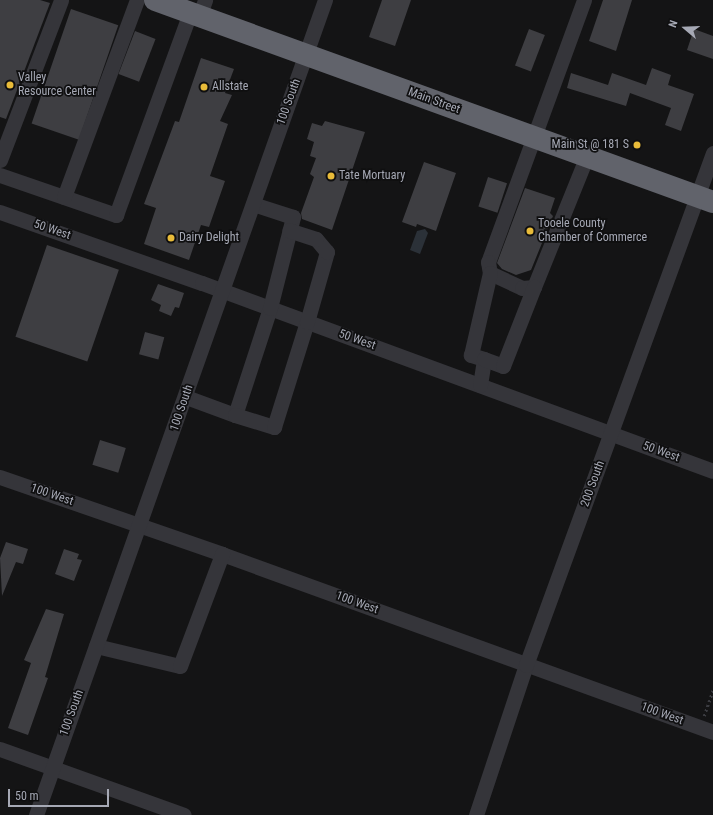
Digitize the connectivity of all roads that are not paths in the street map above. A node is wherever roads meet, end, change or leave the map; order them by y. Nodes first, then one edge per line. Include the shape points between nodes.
1 (61, 0) edge
2 (137, 0) edge
3 (325, 0) edge
4 (584, 0) edge
5 (160, 1) edge
6 (198, 10) edge
7 (306, 54) junction
8 (533, 136) junction
9 (713, 153) edge
10 (587, 156) junction
11 (0, 160) edge
12 (0, 175) edge
13 (64, 197) junction
14 (705, 199) edge
15 (253, 204) junction
16 (0, 212) edge
17 (289, 230) junction
18 (490, 274) junction
19 (534, 287) junction
20 (222, 291) junction
21 (270, 308) junction
22 (307, 322) junction
23 (484, 359) junction
24 (480, 385) junction
25 (186, 397) junction
26 (234, 415) junction
27 (612, 434) junction
28 (713, 471) edge
29 (0, 477) edge
30 (140, 526) junction
31 (222, 554) junction
32 (96, 646) junction
33 (526, 666) junction
34 (707, 730) edge
35 (0, 748) edge
36 (52, 766) junction
37 (36, 815) edge
38 (184, 815) edge
39 (476, 815) edge

1 - 11 street
2 - 13 street
3 - 7 street, 100 South
4 - 8 street
5 - 6 highway, Main Street
6 - 7 highway, Main Street
6 - 13 street via 116,215
7 - 8 highway, Main Street
7 - 15 street, 100 South
8 - 10 highway, Main Street
8 - 18 street via 488,262
9 - 14 street, 200 South
10 - 14 highway, Main Street
10 - 19 street
12 - 13 street
14 - 27 street, 200 South
15 - 17 street via 293,217
15 - 20 street, 100 South
16 - 20 street, 50 West
17 - 21 street
17 - 22 street via 316,239 327,252
18 - 19 street via 522,288
18 - 23 street via 471,355
19 - 23 street via 503,366
20 - 21 street, 50 West
20 - 25 street, 100 South
21 - 22 street, 50 West
21 - 26 street
22 - 24 street, 50 West
22 - 26 street via 274,427
23 - 24 street
24 - 27 street, 50 West
25 - 26 street
25 - 30 street, 100 South
27 - 28 street, 50 West
27 - 33 street, 200 South
29 - 30 street, 100 West
30 - 31 street, 100 West
30 - 32 street, 100 South
31 - 32 street via 180,666
31 - 33 street, 100 West
32 - 36 street, 100 South
33 - 34 street, 100 West
33 - 39 street, 200 South
35 - 36 street
36 - 37 street, 100 South
36 - 38 street

